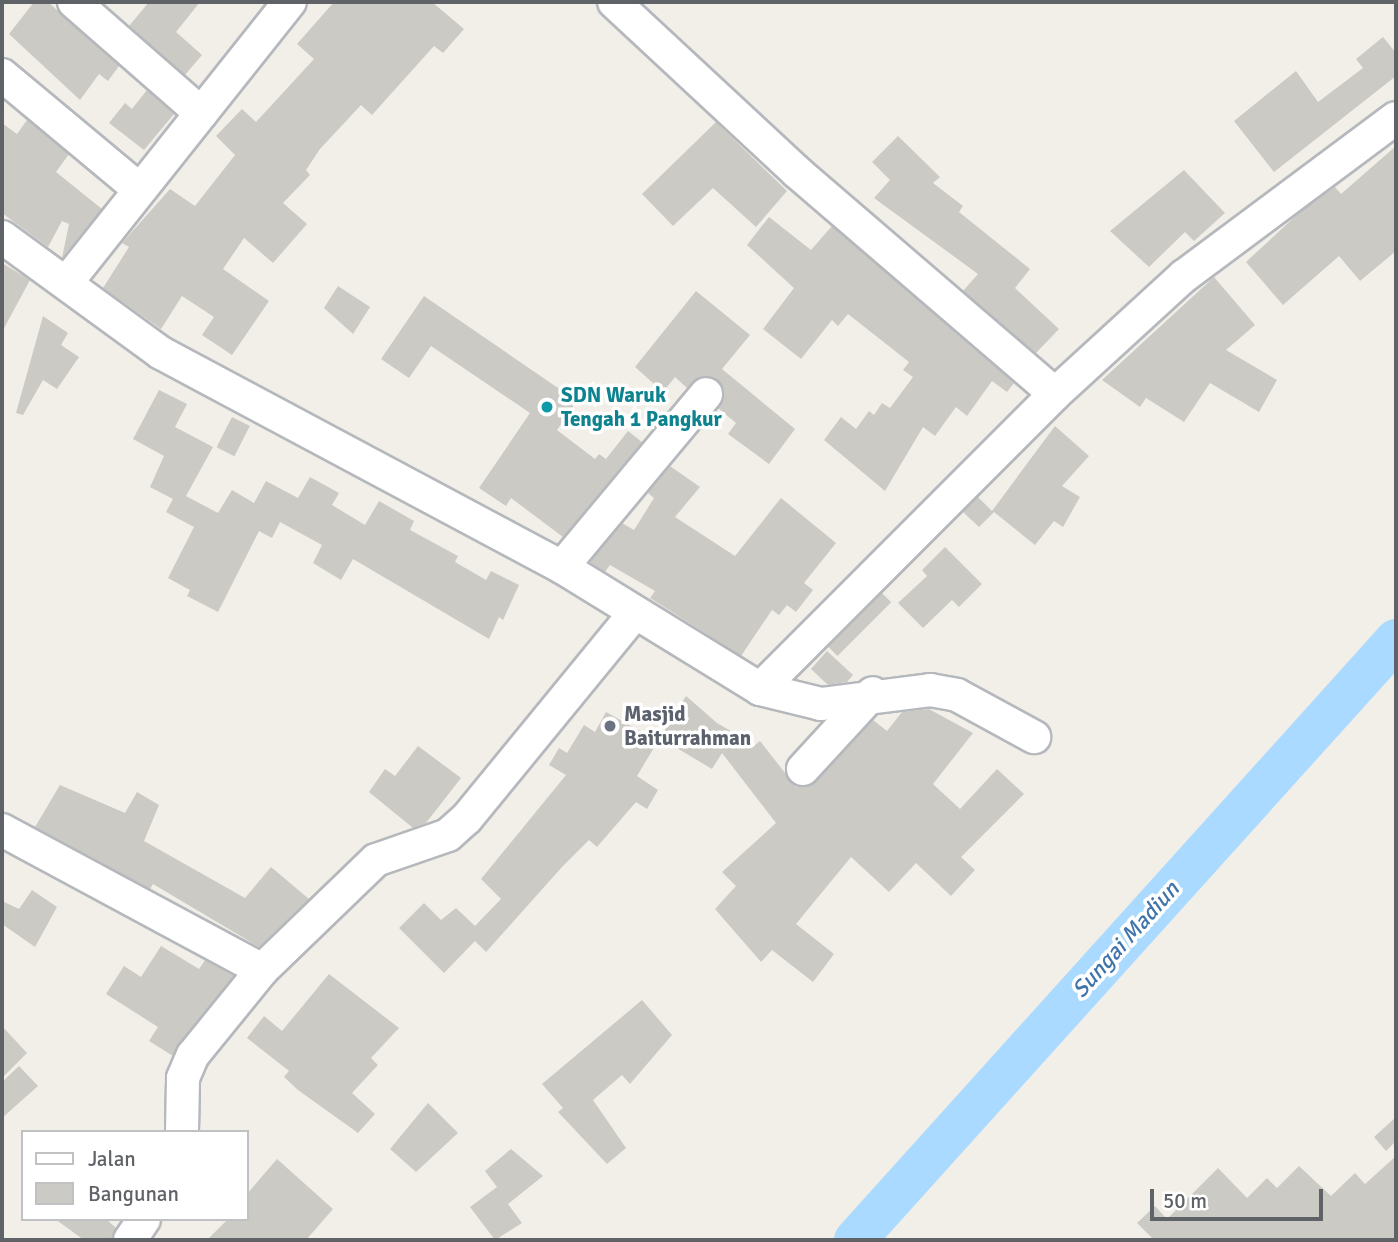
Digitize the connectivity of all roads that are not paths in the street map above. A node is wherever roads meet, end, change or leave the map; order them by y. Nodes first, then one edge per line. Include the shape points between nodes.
1 (74, 2) edge
2 (290, 2) edge
3 (614, 2) edge
4 (2, 75) edge
5 (201, 113) junction
6 (1396, 118) edge
7 (139, 189) junction
8 (2, 237) edge
9 (67, 282) junction
10 (706, 394) dead end
11 (1055, 394) junction
12 (562, 567) junction
13 (635, 614) junction
14 (760, 689) junction
15 (873, 693) junction
16 (1034, 737) dead end
17 (803, 769) dead end
18 (2, 830) edge
19 (262, 970) junction
20 (183, 1130) edge
21 (143, 1221) edge
22 (130, 1240) edge

1 - 5 street
2 - 5 street
3 - 11 street via 797,172
4 - 7 street
5 - 7 street
6 - 11 street via 1184,276
7 - 9 street
8 - 9 street
9 - 12 street via 162,353
10 - 12 street
11 - 14 street
12 - 13 street
13 - 14 street
13 - 19 street via 467,818 448,835 376,860
14 - 15 street via 821,704
15 - 16 street via 957,695
15 - 17 street
18 - 19 street
19 - 20 street via 193,1055 183,1078
21 - 22 street

